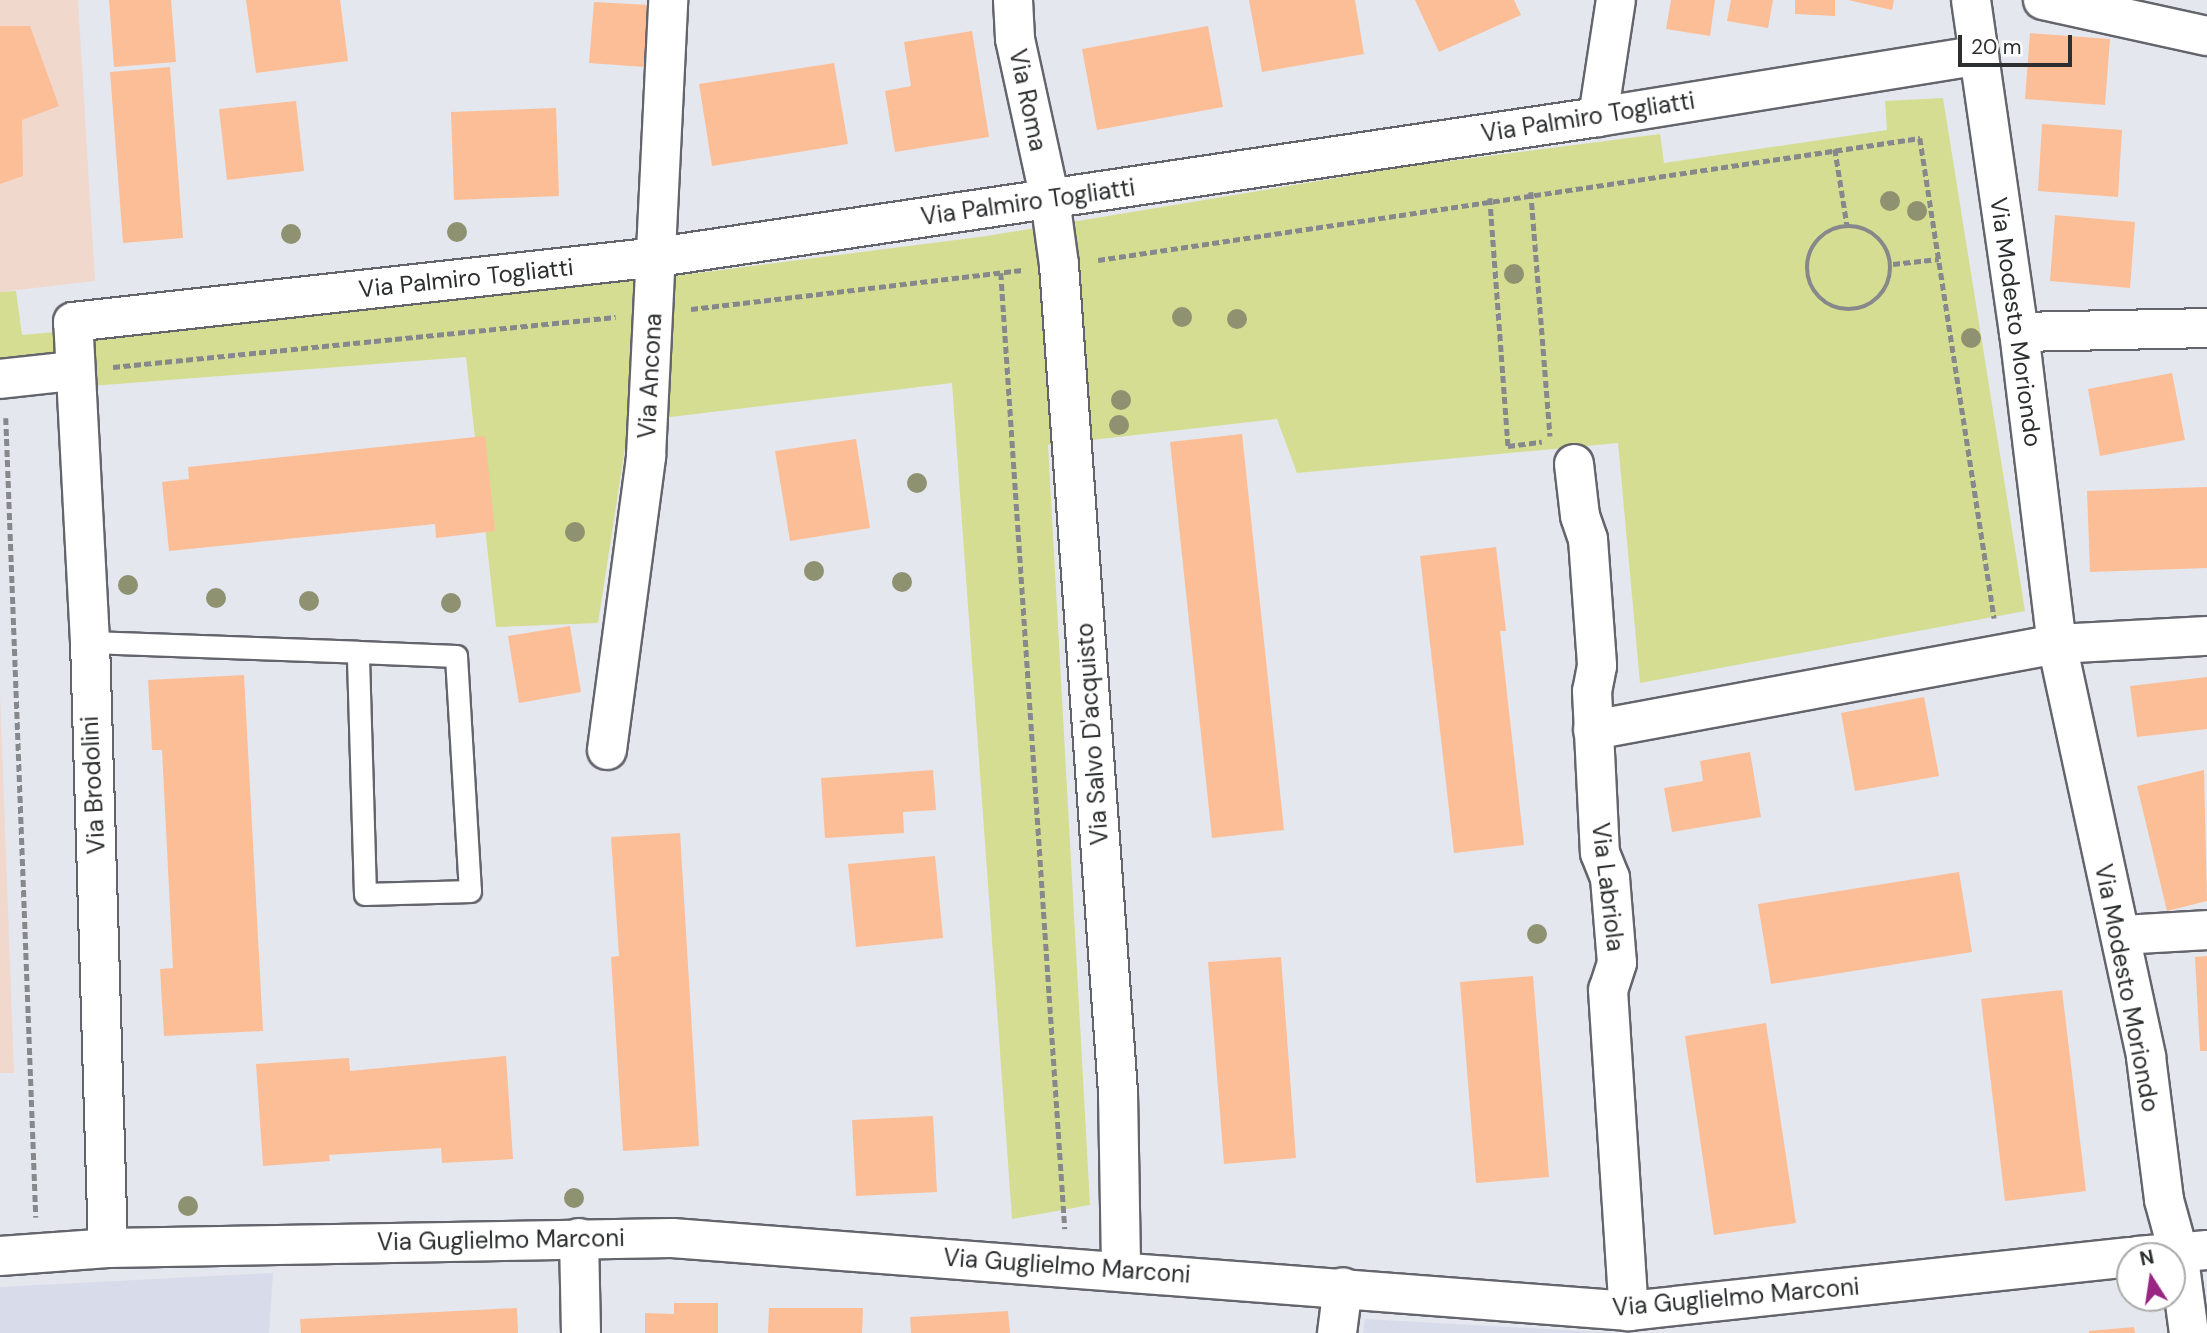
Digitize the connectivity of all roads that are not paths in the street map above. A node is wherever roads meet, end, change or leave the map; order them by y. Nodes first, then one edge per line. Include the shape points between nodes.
1 (668, 0) edge
2 (1013, 0) edge
3 (1616, 0) edge
4 (1971, 0) edge
5 (2043, 0) edge
6 (2207, 36) edge
7 (1979, 55) junction
8 (1598, 117) junction
9 (1050, 199) junction
10 (658, 257) junction
11 (73, 322) joint
12 (2207, 328) edge
13 (2019, 332) junction
14 (73, 371) junction
15 (2, 379) edge
16 (1574, 464) dead end
17 (2207, 636) edge
18 (90, 642) junction
19 (2057, 644) junction
20 (358, 652) junction
21 (1593, 730) junction
22 (607, 750) dead end
23 (2207, 930) edge
24 (2121, 935) junction
25 (579, 1238) junction
26 (108, 1248) junction
27 (2192, 1251) edge
28 (0, 1256) edge
29 (2116, 1259) edge
30 (1121, 1269) junction
31 (1343, 1287) junction
32 (1629, 1311) junction
33 (581, 1333) edge
34 (1337, 1333) edge
35 (2189, 1333) edge

1 - 10 street, Via Ancona
2 - 9 street, Via Roma via 1015,39
3 - 8 street
4 - 7 street, Via Modesto Moriondo
5 - 6 street
7 - 8 street, Via Palmiro Togliatti
7 - 13 street, Via Modesto Moriondo
8 - 9 street, Via Palmiro Togliatti
9 - 10 street, Via Palmiro Togliatti
9 - 30 street, Via Salvo D'acquisto via 1059,265 1118,1093
10 - 11 street, Via Palmiro Togliatti
10 - 22 street, Via Ancona via 646,456
11 - 14 street, Via Brodolini
12 - 13 street
13 - 19 street, Via Modesto Moriondo
14 - 15 street
14 - 18 street, Via Brodolini
16 - 21 street, Via Labriola via 1580,516 1588,539 1597,666
17 - 19 street
18 - 20 lane
18 - 26 street, Via Brodolini
19 - 21 street
19 - 24 street, Via Modesto Moriondo via 2078,760
20 - 20 lane via 456,656 470,891 365,894
21 - 32 street, Via Labriola via 1600,853 1610,878 1618,963 1608,990
23 - 24 street
24 - 27 street, Via Modesto Moriondo via 2146,1057 2164,1200
25 - 26 street, Via Guglielmo Marconi
25 - 30 street, Via Guglielmo Marconi via 672,1238
25 - 33 street
26 - 28 street, Via Guglielmo Marconi
27 - 35 street, Via Modesto Moriondo
29 - 32 street, Via Guglielmo Marconi
30 - 31 street, Via Guglielmo Marconi
31 - 32 street, Via Guglielmo Marconi
31 - 34 street

